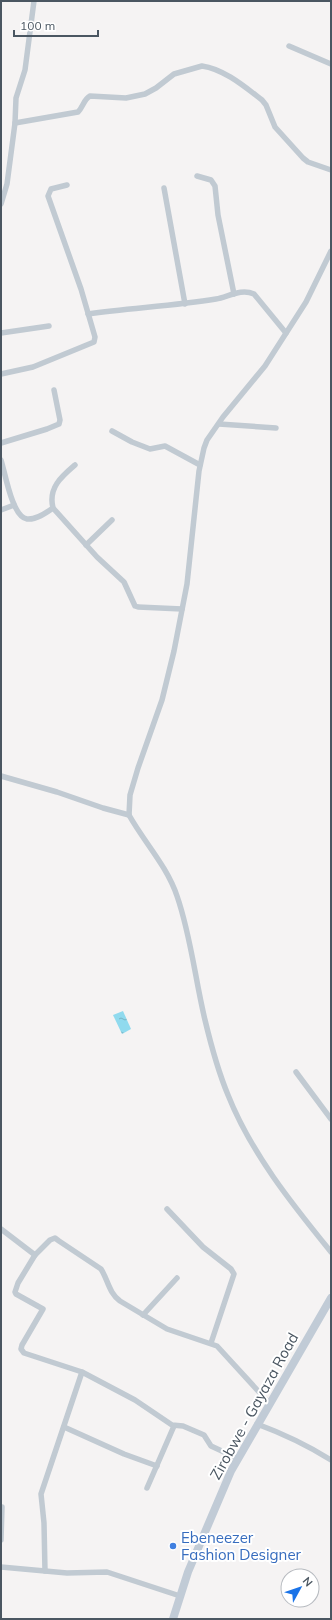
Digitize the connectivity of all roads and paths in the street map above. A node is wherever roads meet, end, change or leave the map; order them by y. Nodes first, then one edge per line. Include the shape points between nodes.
1 (34, 1) edge
2 (289, 46) dead end
3 (331, 64) edge
4 (15, 123) junction
5 (331, 170) edge
6 (197, 176) dead end
7 (67, 185) dead end
8 (164, 188) dead end
9 (1, 204) edge
10 (331, 251) edge
11 (234, 294) junction
12 (185, 304) junction
13 (88, 314) junction
14 (49, 326) dead end
15 (1, 333) edge
16 (286, 333) junction
17 (1, 374) edge
18 (54, 390) dead end
19 (219, 424) junction
20 (276, 428) dead end
21 (112, 431) dead end
22 (1, 442) edge
23 (1, 460) edge
24 (75, 465) dead end
25 (200, 465) junction
26 (14, 505) junction
27 (53, 508) junction
28 (1, 510) edge
29 (112, 520) dead end
30 (86, 546) junction
31 (182, 609) junction
32 (1, 776) edge
33 (129, 815) junction
34 (296, 1072) dead end
35 (331, 1119) edge
36 (168, 1209) dead end
37 (1, 1229) edge
38 (331, 1252) edge
39 (35, 1255) junction
40 (177, 1278) dead end
41 (331, 1298) edge
42 (143, 1314) junction
43 (211, 1343) junction
44 (82, 1372) junction
45 (270, 1404) junction
46 (257, 1424) junction
47 (174, 1426) junction
48 (64, 1427) junction
49 (237, 1458) junction
50 (331, 1460) edge
51 (157, 1466) junction
52 (147, 1488) dead end
53 (2, 1507) dead end
54 (1, 1540) edge
55 (1, 1567) edge
56 (46, 1571) junction
57 (180, 1596) junction
58 (173, 1619) edge

1 - 4 street via 25,70 16,98
2 - 3 street
4 - 5 street via 78,112 90,96 126,98 145,94 174,74 207,66 222,72 262,100 275,127 303,158
4 - 9 street via 7,184
6 - 11 street via 211,180 214,184
7 - 13 street via 51,189 48,196
8 - 12 street
10 - 16 street via 306,302
11 - 12 street
11 - 16 street via 254,294
12 - 13 street
13 - 17 street via 95,337 94,342 33,367
14 - 15 street
16 - 19 street via 265,366
18 - 22 street via 60,420 58,424
19 - 20 street
19 - 25 street via 207,440
21 - 25 street via 150,449 166,446
23 - 26 street
24 - 27 street via 58,480 52,498
25 - 31 street
26 - 27 street via 25,519 40,516
26 - 28 street
27 - 30 street
29 - 30 street
30 - 31 street via 124,582 135,606
31 - 33 street via 169,677 130,794
32 - 33 street
33 - 38 street via 163,867 177,895 192,952 205,1020 228,1095 241,1124 296,1208
34 - 35 street
36 - 43 street via 203,1247 234,1274
37 - 39 street
39 - 42 street via 55,1238 101,1269 113,1296
39 - 44 street via 15,1292 40,1306 43,1311 21,1349 24,1353
40 - 42 street
41 - 45 street, Zirobwe - Gayaza Road
42 - 43 street via 167,1329
43 - 45 street via 222,1350
44 - 47 street via 134,1400
44 - 48 street
45 - 46 street, Zirobwe - Gayaza Road
46 - 49 street, Zirobwe - Gayaza Road
46 - 50 street via 307,1445
47 - 49 street via 183,1426 204,1436 211,1446
47 - 51 street
48 - 51 street
48 - 56 street via 40,1494
49 - 57 street, Zirobwe - Gayaza Road
51 - 52 street
53 - 54 street
55 - 56 street
56 - 57 street via 106,1572
57 - 58 street, Zirobwe - Gayaza Road

